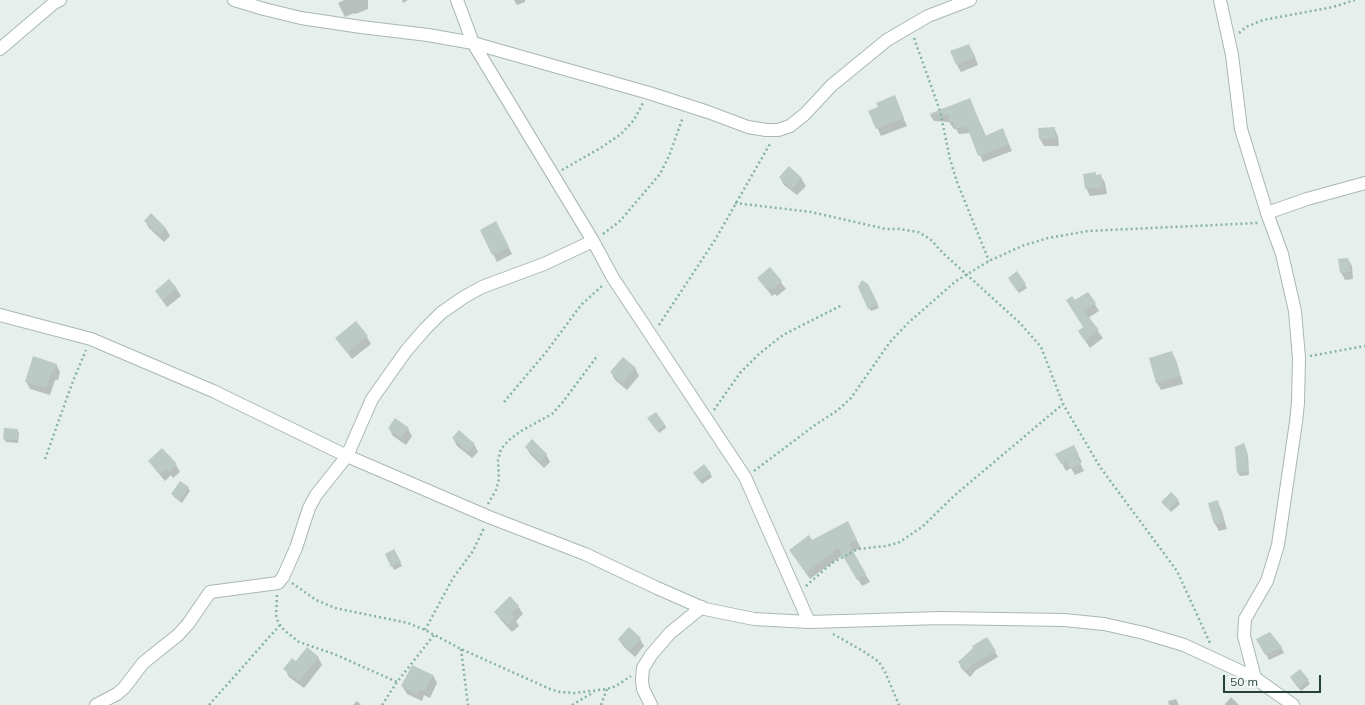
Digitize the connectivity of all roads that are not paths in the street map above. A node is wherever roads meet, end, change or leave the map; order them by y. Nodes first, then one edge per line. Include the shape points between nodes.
1 (234, 0) edge
2 (457, 0) edge
3 (970, 0) edge
4 (1220, 0) edge
5 (57, 1) edge
6 (473, 43) junction
7 (0, 48) edge
8 (1365, 183) edge
9 (1269, 217) junction
10 (593, 241) junction
11 (0, 315) edge
12 (347, 456) junction
13 (702, 607) junction
14 (814, 622) junction
15 (1256, 678) junction
16 (96, 705) edge
17 (651, 705) edge
18 (1293, 705) edge

1 - 6 street via 301,18
2 - 6 street
3 - 6 street via 928,16 887,40 832,85 805,114 790,126 778,130 748,127 649,93
4 - 9 street via 1232,55 1241,128
5 - 7 street
6 - 10 street
8 - 9 street via 1307,199
9 - 15 street via 1290,288 1300,358 1297,409 1278,545 1267,581 1246,619 1244,636
10 - 12 street via 544,264 482,287 441,313 406,351 372,399
10 - 14 street via 613,278 745,477 797,594
11 - 12 street via 91,339 213,391
12 - 13 street via 485,515 585,554
12 - 16 street via 316,494 281,580 210,592 178,635 143,663 117,694
13 - 14 street via 754,619
13 - 17 street via 670,633 643,668 643,689
14 - 15 street via 940,618 1097,623 1184,645
15 - 18 street

